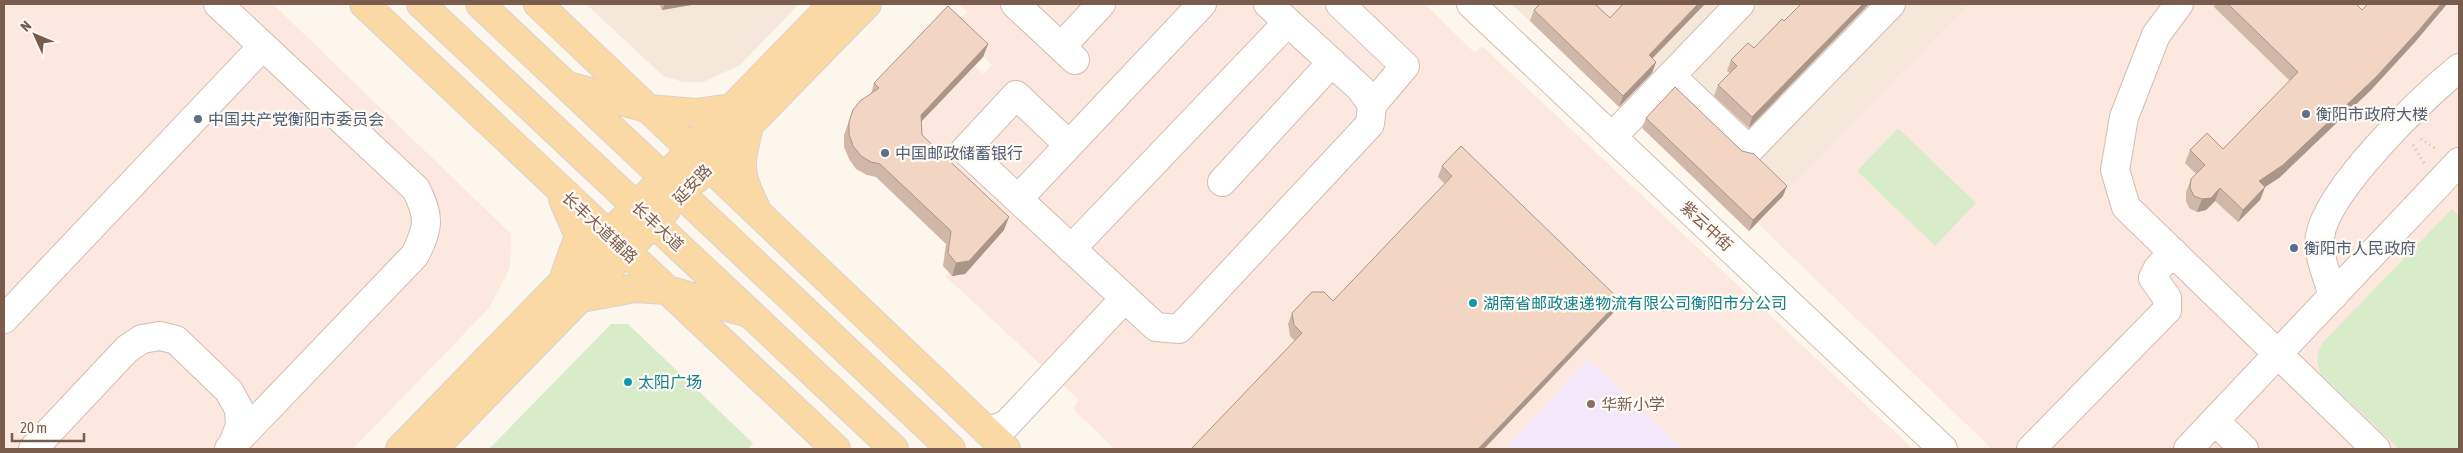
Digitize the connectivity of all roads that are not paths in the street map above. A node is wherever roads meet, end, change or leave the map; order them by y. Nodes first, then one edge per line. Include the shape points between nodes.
1 (218, 4) edge
2 (364, 4) edge
3 (421, 4) edge
4 (480, 4) edge
5 (538, 4) edge
6 (833, 4) edge
7 (867, 4) edge
8 (1015, 4) edge
9 (1101, 4) edge
10 (1202, 4) edge
11 (1340, 4) edge
12 (1471, 4) edge
13 (1740, 4) edge
14 (1891, 4) edge
15 (2179, 4) edge
16 (1275, 9) edge
17 (263, 46) junction
18 (1332, 62) junction
19 (2459, 68) edge
20 (1670, 76) junction
21 (567, 86) junction
22 (1372, 105) junction
23 (650, 109) junction
24 (741, 116) junction
25 (1612, 137) junction
26 (1069, 145) junction
27 (700, 158) junction
28 (2459, 162) edge
29 (536, 167) junction
30 (1222, 182) dead end
31 (673, 186) junction
32 (1018, 199) junction
33 (645, 214) junction
34 (759, 214) junction
35 (617, 243) junction
36 (1071, 249) junction
37 (2173, 252) junction
38 (572, 290) junction
39 (667, 290) junction
40 (1119, 293) junction
41 (2333, 296) junction
42 (750, 314) junction
43 (4, 319) edge
44 (2278, 354) junction
45 (2215, 421) junction
46 (978, 445) edge
47 (230, 447) edge
48 (33, 449) edge
49 (400, 449) edge
50 (434, 449) edge
51 (836, 449) edge
52 (894, 449) edge
53 (1943, 449) edge
54 (2030, 449) edge
55 (2188, 449) edge
56 (2244, 449) edge
57 (2376, 449) edge

1 - 17 street
2 - 29 main road, 长丰大道辅路
3 - 33 main road, 长丰大道
4 - 21 main road
5 - 23 main road
6 - 24 main road, 延安路
7 - 24 main road, 延安路
8 - 9 street via 1068,54
10 - 26 street
11 - 22 street via 1404,66
12 - 25 street, 紫云中街
13 - 20 street
14 - 20 street via 1749,150
15 - 37 street via 2156,35 2124,117 2115,170 2126,207
16 - 18 street
16 - 36 street
17 - 43 street
17 - 47 street via 416,189 425,209 426,232 415,255
18 - 22 street via 1361,89
18 - 30 street
19 - 41 street via 2436,87 2362,164 2334,202 2319,239
20 - 25 street
21 - 23 main road
21 - 31 main road
22 - 40 street via 1370,124 1179,329 1156,327
23 - 24 main road
23 - 27 main road
24 - 27 main road, 延安路
24 - 34 main road via 742,183
25 - 53 street, 紫云中街
26 - 32 street
26 - 32 street via 1016,95 965,150
27 - 31 main road, 延安路
27 - 34 main road
28 - 41 street
29 - 35 main road, 长丰大道辅路
29 - 38 main road via 565,201 579,236
31 - 33 main road, 延安路
31 - 46 main road
32 - 36 street
33 - 35 main road, 延安路
33 - 42 main road, 长丰大道
34 - 46 main road via 942,389
35 - 38 main road, 延安路
35 - 39 main road, 长丰大道辅路
36 - 40 street
37 - 44 street
37 - 54 street via 2152,278 2167,298 2167,310
38 - 39 main road
38 - 49 main road, 延安路
38 - 50 main road, 延安路
39 - 42 main road
39 - 51 main road, 长丰大道辅路
40 - 46 street via 994,413
41 - 44 street
42 - 52 main road, 长丰大道
44 - 45 street
44 - 57 street
45 - 55 street
45 - 56 street
47 - 48 street via 240,426 239,408 229,391 176,340 160,336 142,339 127,349

